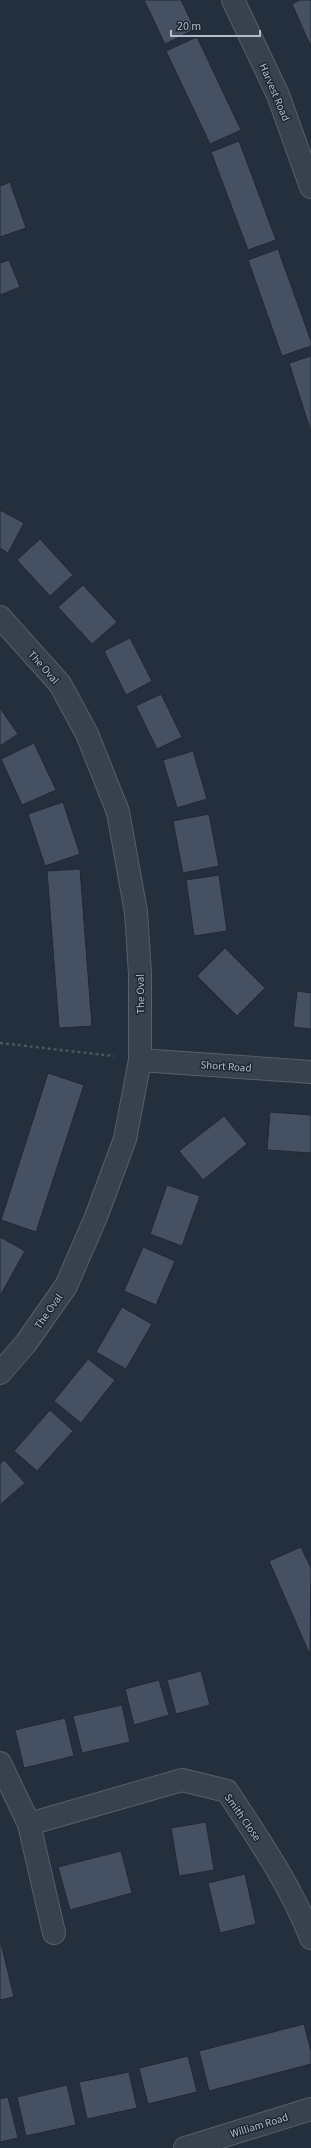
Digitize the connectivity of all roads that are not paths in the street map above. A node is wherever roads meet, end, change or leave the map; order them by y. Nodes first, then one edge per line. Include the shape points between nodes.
1 (233, 0) edge
2 (311, 187) edge
3 (0, 618) edge
4 (140, 1060) junction
5 (311, 1072) edge
6 (0, 1373) edge
7 (0, 1763) edge
8 (29, 1824) junction
9 (54, 1933) dead end
10 (311, 1938) edge
11 (311, 2109) edge
12 (185, 2148) edge

1 - 2 street, Harvest Road via 278,95
3 - 4 street, The Oval via 60,684 86,734 118,812 136,912 140,974
4 - 5 street, Short Road
4 - 6 street, The Oval via 125,1140 66,1286 26,1343
7 - 8 street
8 - 9 street
8 - 10 street, Smith Close via 182,1780 228,1791 259,1839
11 - 12 street, William Road

